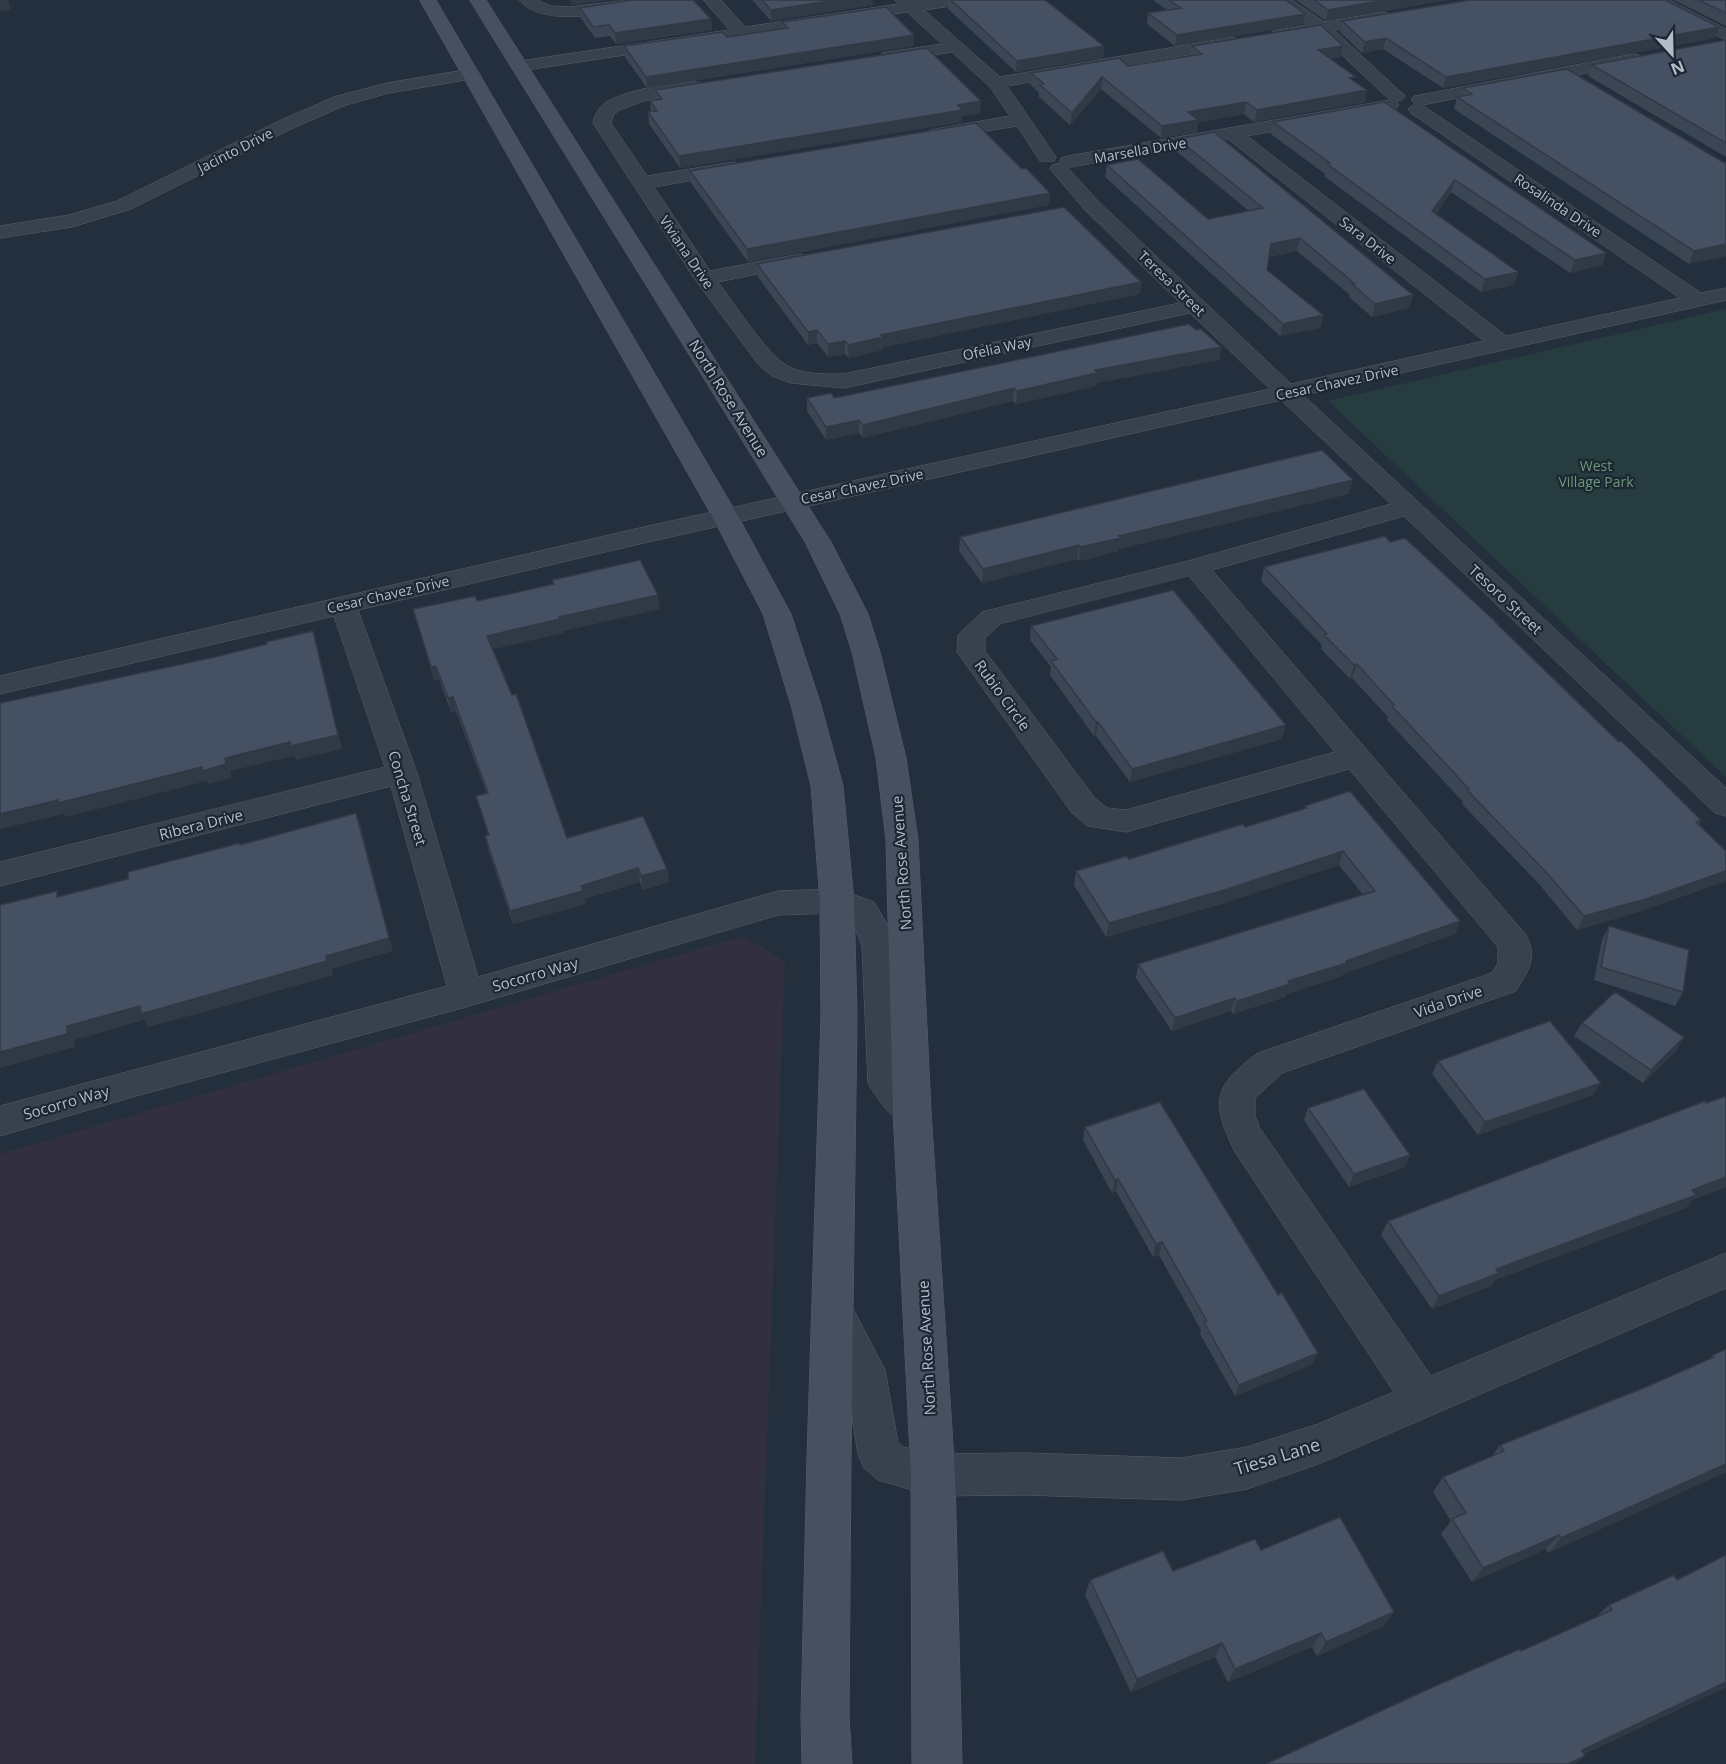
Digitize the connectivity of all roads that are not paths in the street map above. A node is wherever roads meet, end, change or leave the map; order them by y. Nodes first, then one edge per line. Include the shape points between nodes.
1 (428, 0) edge
2 (478, 0) edge
3 (527, 0) edge
4 (657, 0) edge
5 (712, 0) edge
6 (958, 0) edge
7 (1281, 0) edge
8 (1657, 0) edge
9 (907, 4) edge
10 (1400, 14) edge
11 (1321, 27) junction
12 (740, 32) junction
13 (1723, 40) edge
14 (955, 46) junction
15 (1645, 57) edge
16 (873, 60) edge
17 (520, 66) junction
18 (1565, 72) junction
19 (471, 74) junction
20 (996, 83) junction
21 (720, 84) edge
22 (1585, 84) edge
23 (1393, 100) junction
24 (1418, 104) junction
25 (1020, 120) junction
26 (1233, 134) junction
27 (914, 138) edge
28 (1058, 163) junction
29 (749, 166) edge
30 (642, 183) junction
31 (1091, 205) junction
32 (1069, 210) edge
33 (0, 232) edge
34 (818, 257) edge
35 (704, 278) junction
36 (1726, 294) edge
37 (1699, 301) junction
38 (1195, 306) junction
39 (1503, 345) junction
40 (799, 378) joint
41 (1287, 393) junction
42 (794, 501) junction
43 (1408, 507) junction
44 (725, 516) junction
45 (1195, 567) junction
46 (343, 604) junction
47 (0, 685) edge
48 (1354, 757) junction
49 (402, 774) junction
50 (1726, 805) edge
51 (0, 874) edge
52 (837, 901) junction
53 (466, 994) junction
54 (912, 1111) junction
55 (0, 1121) edge
56 (1726, 1270) edge
57 (834, 1312) junction
58 (1422, 1398) junction
59 (933, 1475) junction
60 (826, 1764) edge
61 (937, 1764) edge

1 - 19 main road
2 - 17 main road, North Rose Avenue
3 - 4 street via 532,6 583,11
5 - 12 street
6 - 9 street
7 - 11 street
8 - 13 street
9 - 12 street
9 - 14 street, Teresa Street
10 - 11 street
11 - 20 street
11 - 23 street
12 - 17 street
14 - 16 street
14 - 20 street, Teresa Street
15 - 18 street
17 - 42 main road, North Rose Avenue
18 - 22 street
18 - 24 street
19 - 33 street, Jacinto Drive via 387,88 340,101 124,205 72,220
19 - 44 main road
20 - 25 street, Teresa Street
21 - 30 street, Viviana Drive via 637,97 608,108 602,123
23 - 24 street
23 - 26 street, Marsella Drive
24 - 37 street, Rosalinda Drive
25 - 27 street
25 - 28 street, Teresa Street
26 - 28 street, Marsella Drive
26 - 39 street, Sara Drive
28 - 31 street, Teresa Street
29 - 30 street
30 - 35 street, Viviana Drive
31 - 32 street
31 - 38 street, Teresa Street
34 - 35 street
35 - 40 street, Viviana Drive via 766,359 780,371
36 - 37 street, Cesar Chavez Drive
37 - 39 street, Cesar Chavez Drive
38 - 40 street, Ofelia Way via 844,381
38 - 41 street, Teresa Street
39 - 41 street, Cesar Chavez Drive
41 - 42 street, Cesar Chavez Drive
41 - 43 street, Tesoro Street
42 - 44 street, Cesar Chavez Drive
42 - 54 main road, North Rose Avenue via 854,614 891,758 902,840
43 - 45 street, Rubio Circle
43 - 50 street, Tesoro Street
44 - 46 street, Cesar Chavez Drive
44 - 52 main road via 777,614 807,705 827,786
45 - 48 street, Vida Drive
45 - 48 street, Rubio Circle via 991,618 972,635 971,652 1083,805 1099,818 1126,820
46 - 47 street, Cesar Chavez Drive
46 - 49 street, Concha Street
48 - 58 street, Vida Drive via 1514,944 1515,964 1504,982 1270,1063 1246,1081 1236,1097 1237,1119 1248,1142
49 - 51 street, Ribera Drive
49 - 53 street, Concha Street
52 - 53 street, Socorro Way via 778,903
52 - 54 street, Socorro Way via 863,911 871,924 880,963 885,1083
52 - 57 main road
53 - 55 street, Socorro Way
54 - 59 main road, North Rose Avenue
56 - 58 street, Tiesa Lane
57 - 59 street, Tiesa Lane via 865,1370 879,1454 892,1465
57 - 60 main road
58 - 59 street, Tiesa Lane via 1320,1443 1247,1468 1181,1479
59 - 61 main road, North Rose Avenue

